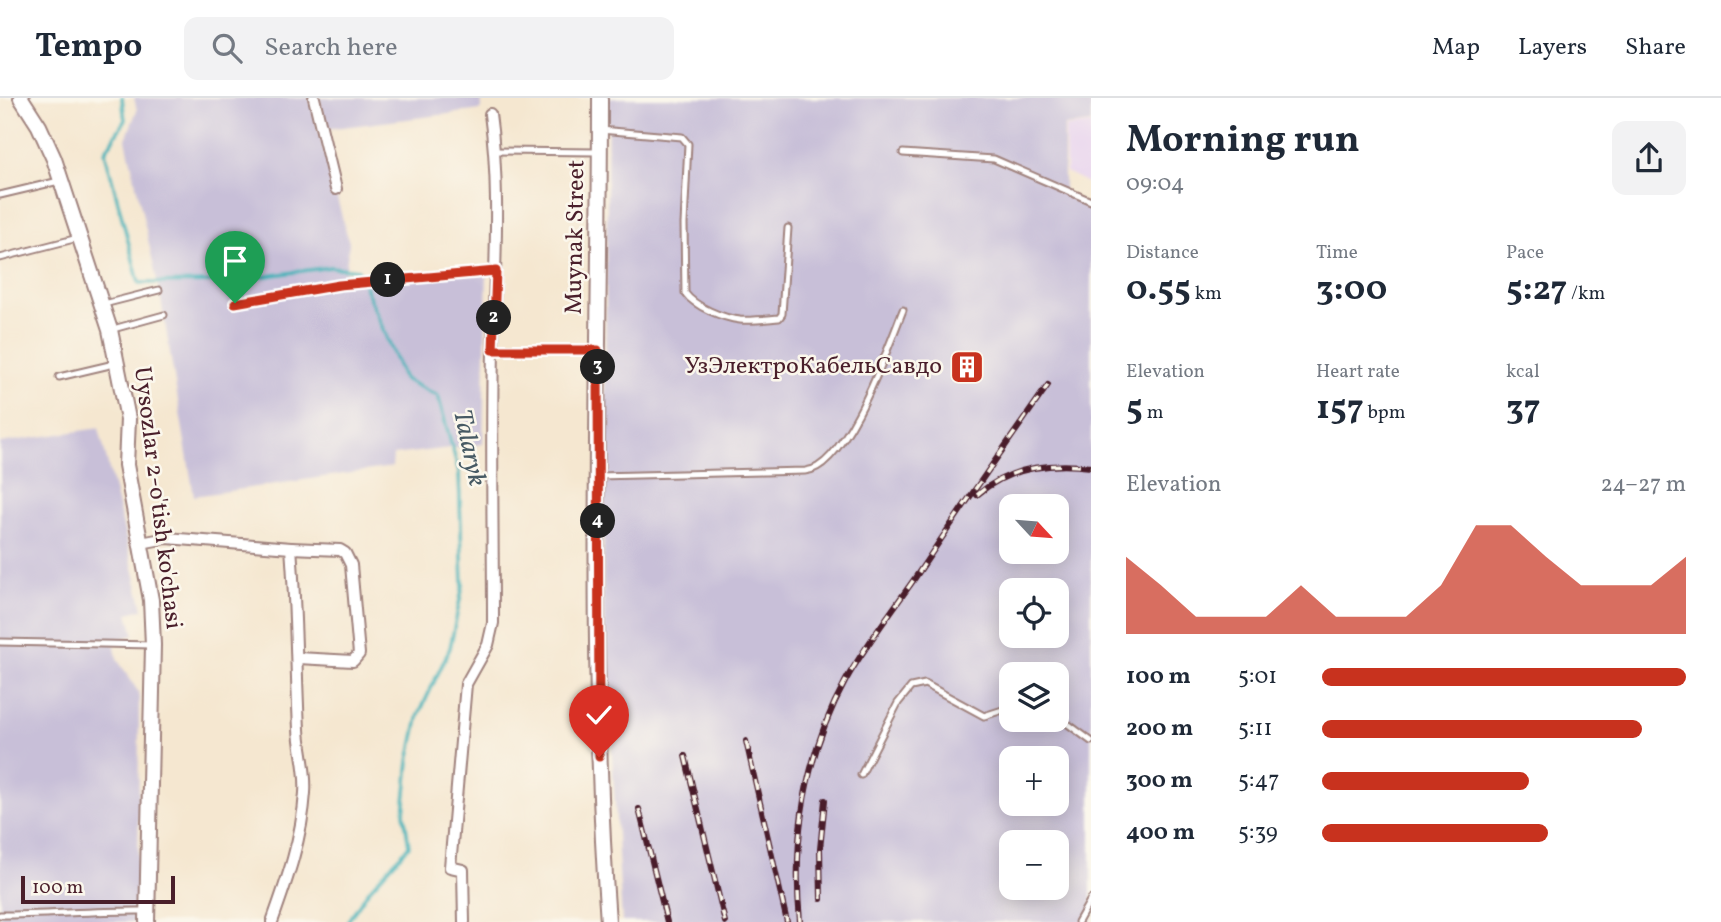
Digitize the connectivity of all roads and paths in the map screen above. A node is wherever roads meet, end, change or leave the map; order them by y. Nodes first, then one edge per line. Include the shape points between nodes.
1 (21, 98) edge
2 (314, 98) edge
3 (600, 98) edge
4 (490, 114) dead end
5 (600, 131) junction
6 (495, 151) junction
7 (600, 152) junction
8 (903, 153) dead end
9 (62, 181) junction
10 (336, 188) dead end
11 (0, 195) edge
12 (1091, 201) edge
13 (788, 228) dead end
14 (81, 237) junction
15 (0, 258) edge
16 (496, 271) junction
17 (159, 290) dead end
18 (235, 303) dead end
19 (102, 305) junction
20 (903, 310) dead end
21 (164, 314) dead end
22 (110, 330) junction
23 (493, 350) junction
24 (598, 350) junction
25 (117, 363) junction
26 (59, 377) dead end
27 (597, 477) junction
28 (141, 543) junction
29 (291, 548) junction
30 (0, 642) edge
31 (153, 645) junction
32 (298, 658) junction
33 (999, 711) edge
34 (1069, 725) edge
35 (1091, 741) edge
36 (861, 775) dead end
37 (1091, 900) edge
38 (0, 915) edge
39 (147, 917) edge
40 (272, 922) edge
41 (464, 922) edge
42 (608, 922) edge
43 (1079, 922) edge

1 - 9 street, Uysozlar 2-o'tish ko'chasi via 40,125
2 - 10 street
3 - 5 street, Muynak Street
4 - 6 street
5 - 7 street, Muynak Street
5 - 13 lane via 682,137 688,144 685,293 721,315 740,320 779,318
6 - 7 lane
6 - 16 street
7 - 24 street, Muynak Street
8 - 12 lane via 994,159
9 - 11 lane
9 - 14 street, Uysozlar 2-o'tish ko'chasi
14 - 15 lane
14 - 19 street, Uysozlar 2-o'tish ko'chasi
16 - 18 lane via 359,283
16 - 23 street
17 - 19 lane
19 - 22 street, Uysozlar 2-o'tish ko'chasi
20 - 27 lane via 871,391 820,467
21 - 22 lane
22 - 25 street, Uysozlar 2-o'tish ko'chasi
23 - 24 lane
23 - 41 street via 493,623 488,645 466,684 450,867 463,870
24 - 27 street, Muynak Street
25 - 26 lane
25 - 28 street, Uysozlar 2-o'tish ko'chasi via 128,419 126,465
27 - 42 street, Muynak Street via 599,768
28 - 29 street via 167,538
28 - 31 street, Uysozlar 2-o'tish ko'chasi
29 - 32 street
29 - 32 street via 345,553 351,565 359,654 353,661
30 - 31 lane
31 - 39 street, Uysozlar 2-o'tish ko'chasi
32 - 40 street via 305,792 292,864
33 - 36 lane via 984,716 925,684 911,687
34 - 35 lane
37 - 43 lane
38 - 39 lane via 112,910

